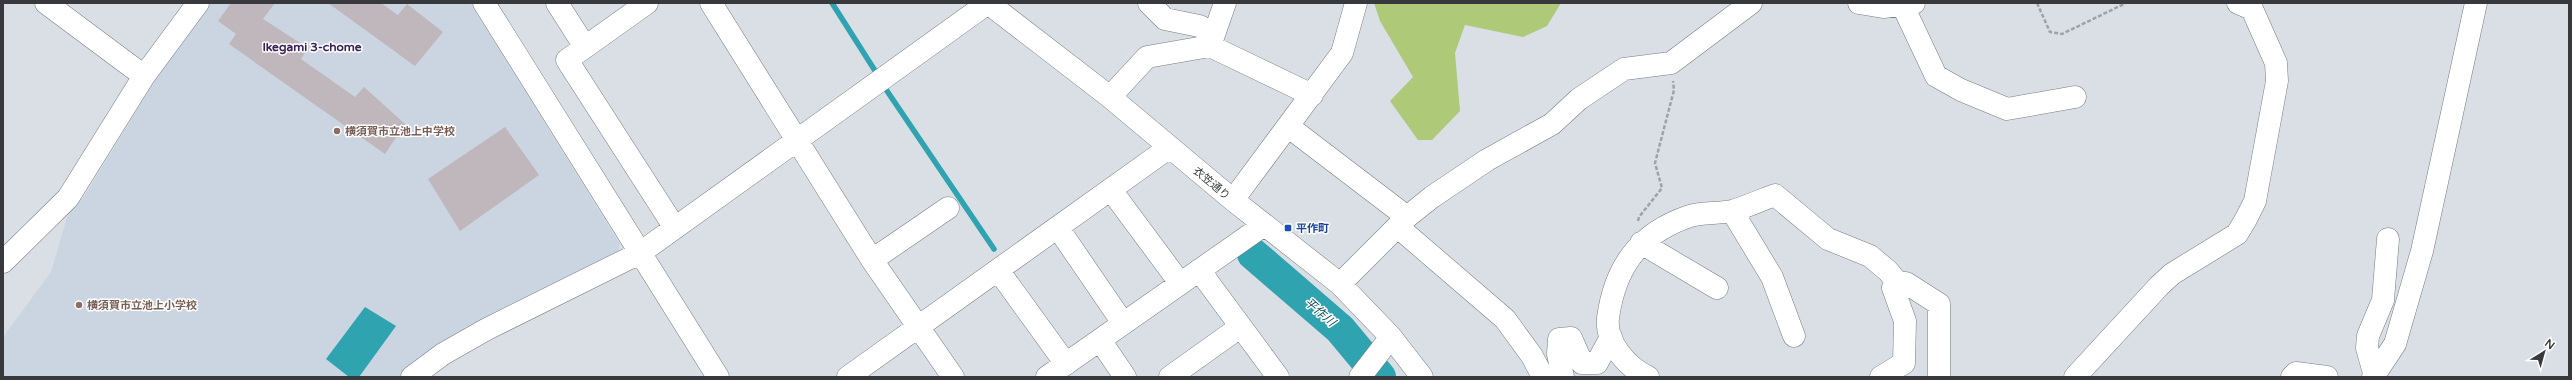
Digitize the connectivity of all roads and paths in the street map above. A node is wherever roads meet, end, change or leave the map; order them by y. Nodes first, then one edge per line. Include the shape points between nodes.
1 (46, 3) edge
2 (198, 3) edge
3 (484, 3) edge
4 (557, 3) edge
5 (647, 3) edge
6 (711, 3) edge
7 (988, 3) edge
8 (1149, 3) edge
9 (1225, 3) edge
10 (1751, 3) edge
11 (1859, 3) edge
12 (2037, 3) edge
13 (2126, 3) edge
14 (2476, 3) edge
15 (1909, 4) edge
16 (1351, 5) edge
17 (2249, 5) edge
18 (1212, 40) junction
19 (585, 47) junction
20 (1671, 63) junction
21 (144, 76) junction
22 (1312, 95) junction
23 (1110, 97) junction
24 (2075, 97) dead end
25 (1288, 127) junction
26 (798, 141) junction
27 (1170, 147) junction
28 (1111, 190) junction
29 (1232, 200) junction
30 (948, 208) dead end
31 (1732, 211) junction
32 (1402, 222) junction
33 (1264, 225) junction
34 (675, 228) junction
35 (1058, 228) junction
36 (2388, 239) dead end
37 (1641, 243) junction
38 (640, 253) junction
39 (872, 260) junction
40 (3, 262) edge
41 (998, 270) junction
42 (1199, 270) junction
43 (1180, 283) junction
44 (1898, 283) junction
45 (1340, 284) junction
46 (1717, 288) dead end
47 (1123, 323) junction
48 (918, 327) junction
49 (1240, 327) junction
50 (1794, 336) dead end
51 (1391, 337) junction
52 (1611, 337) junction
53 (1100, 340) junction
54 (1066, 364) junction
55 (2374, 375) edge
56 (412, 377) edge
57 (718, 377) edge
58 (848, 377) edge
59 (953, 377) edge
60 (1047, 377) edge
61 (1125, 377) edge
62 (1170, 377) edge
63 (1278, 377) edge
64 (1360, 377) edge
65 (1422, 377) edge
66 (1543, 377) edge
67 (1563, 377) edge
68 (1648, 377) edge
69 (1881, 377) edge
70 (1939, 377) edge
71 (2075, 377) edge
72 (2292, 377) edge
73 (2327, 377) edge

1 - 21 street
2 - 21 street
3 - 38 street
4 - 19 street
5 - 19 street
6 - 26 street
7 - 23 street, 衣笠通り
7 - 26 street
8 - 18 street via 1166,18 1199,26
9 - 18 street
10 - 20 street
11 - 15 street via 1883,7
12 - 13 path via 2050,32 2062,34
14 - 55 street via 2422,251 2395,344
15 - 24 street via 1936,76 1961,90 2007,109
16 - 22 street via 1342,53
17 - 71 street via 2276,63 2277,81 2255,201 2237,234 2172,274
18 - 22 street
18 - 23 street via 1147,57
19 - 34 street via 568,60
20 - 32 street via 1624,69 1579,99 1552,124 1487,160 1432,197
20 - 37 path via 1674,90 1655,163 1662,188 1639,217 1638,232
21 - 40 street via 68,198
22 - 25 street
23 - 27 street, 衣笠通り
25 - 29 street
25 - 32 street
26 - 34 street
26 - 39 street
27 - 28 street
27 - 29 street, 衣笠通り
28 - 35 street
28 - 43 street
29 - 33 street, 衣笠通り
30 - 39 street
31 - 37 street via 1691,216 1670,225
31 - 44 street via 1775,194 1828,240 1870,256
31 - 50 street via 1772,277
32 - 45 street
32 - 66 street via 1506,319 1532,356
33 - 42 street
33 - 45 street, 衣笠通り
34 - 38 street
35 - 41 street
35 - 47 street
36 - 55 street via 2383,300 2368,336 2367,348
37 - 46 street
37 - 52 street via 1624,262 1611,297 1607,329
38 - 56 street via 487,329 443,354
38 - 57 street
39 - 48 street
41 - 48 street
41 - 54 street
42 - 43 street
42 - 49 street
43 - 47 street
44 - 69 street via 1893,288 1905,321 1904,363
44 - 70 street via 1906,283 1939,304
45 - 51 street, 衣笠通り
47 - 53 street
48 - 58 street
48 - 59 street
49 - 62 street
49 - 63 street
51 - 64 street
51 - 65 street, 衣笠通り
52 - 67 street via 1597,363 1582,363 1572,338 1559,339 1558,354
52 - 68 street via 1622,357 1637,372
53 - 54 street
53 - 61 street
54 - 60 street
72 - 73 street via 2296,373

